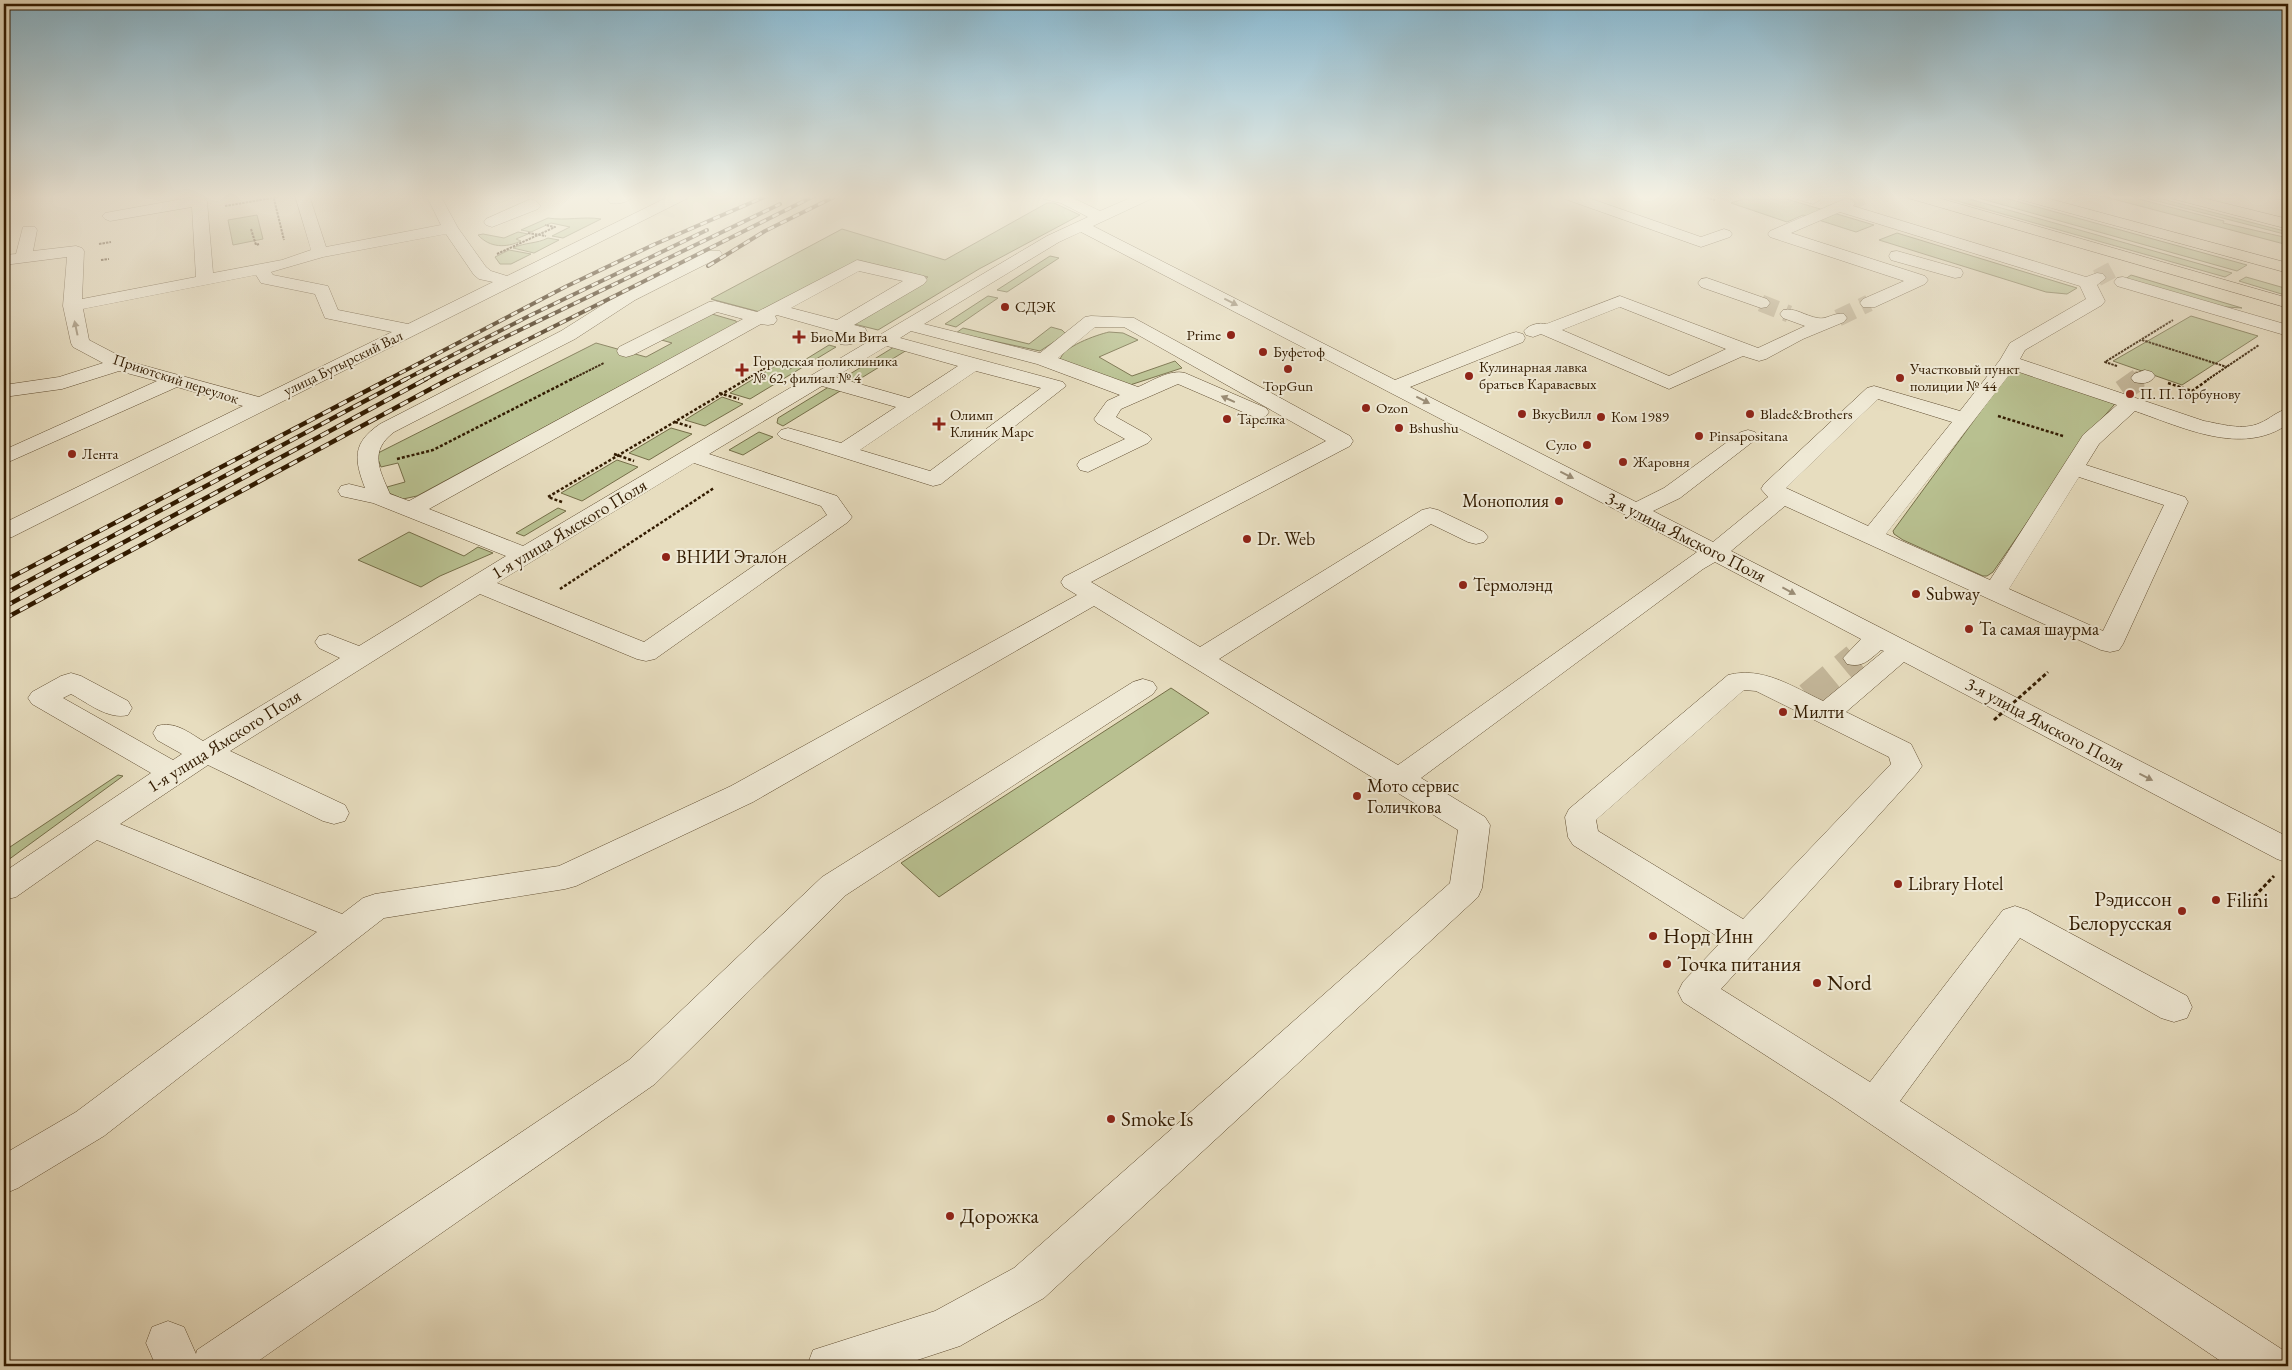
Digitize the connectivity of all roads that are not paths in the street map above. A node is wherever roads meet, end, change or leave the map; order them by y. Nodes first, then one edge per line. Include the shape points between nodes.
1 (74, 259) edge
2 (204, 259) edge
3 (301, 259) edge
4 (472, 259) edge
5 (552, 259) edge
6 (704, 259) edge
7 (1019, 259) edge
8 (1160, 259) edge
9 (1854, 259) edge
10 (1909, 259) edge
11 (2020, 259) edge
12 (2135, 259) joint
13 (2255, 259) edge
14 (2288, 268) edge
15 (260, 269) junction
16 (1955, 273) dead end
17 (205, 280) junction
18 (508, 281) junction
19 (1708, 283) dead end
20 (1761, 303) tunnel mouth
21 (2288, 303) edge
22 (1869, 304) tunnel mouth
23 (72, 306) junction
24 (768, 313) junction
25 (1789, 314) tunnel mouth
26 (1838, 318) tunnel mouth
27 (908, 325) junction
28 (1821, 326) junction
29 (409, 330) junction
30 (2286, 330) edge
31 (843, 333) junction
32 (1532, 333) junction
33 (877, 344) junction
34 (1742, 349) junction
35 (626, 351) road end
36 (1044, 360) junction
37 (2009, 362) junction
38 (119, 364) junction
39 (973, 364) junction
40 (819, 379) junction
41 (174, 381) junction
42 (1396, 386) junction
43 (4, 392) edge
44 (1137, 394) junction
45 (2123, 397) junction
46 (260, 404) junction
47 (912, 405) junction
48 (1291, 412) junction
49 (1969, 414) junction
50 (2288, 415) edge
51 (788, 434) dead end
52 (1748, 436) dead end
53 (844, 451) junction
54 (692, 455) junction
55 (4, 458) edge
56 (1088, 465) dead end
57 (2073, 468) junction
58 (349, 490) dead end
59 (1783, 496) junction
60 (380, 498) junction
61 (410, 510) junction
62 (1636, 511) junction
63 (4, 532) edge
64 (1872, 536) junction
65 (1476, 537) dead end
66 (1715, 552) junction
67 (526, 555) junction
68 (478, 584) junction
69 (1995, 592) junction
70 (1094, 595) junction
71 (328, 642) dead end
72 (1889, 644) junction
73 (360, 656) junction
74 (1856, 658) tunnel mouth
75 (1200, 659) junction
76 (1143, 688) dead end
77 (1813, 705) junction
78 (118, 708) dead end
79 (167, 733) dead end
80 (205, 753) junction
81 (173, 773) junction
82 (1400, 779) junction
83 (334, 813) dead end
84 (93, 826) junction
85 (2288, 851) edge
86 (4, 888) edge
87 (344, 929) junction
88 (1747, 938) junction
89 (2174, 1007) dead end
90 (1874, 1106) junction
91 (4, 1175) edge
92 (213, 1366) edge
93 (829, 1366) edge
94 (2267, 1366) edge

1 - 23 street, Приютский переулок
2 - 17 street
3 - 15 street
4 - 18 street via 485,275
5 - 18 street, улица Бутырский Вал
6 - 60 street via 629,296 568,335 379,432 369,443 367,466
7 - 27 street, 1-я улица Ямского Поля
8 -> 42 street, 3-я улица Ямского Поля
9 - 22 street via 1919,280
10 - 16 street
11 - 37 street via 2092,281 2096,301 2017,348
12 - 21 main road
12 - 30 street via 2119,275 2199,304
13 - 14 main road
15 - 17 street
15 - 29 street via 267,279 322,290 331,314
17 - 23 street
18 - 29 street, улица Бутырский Вал
19 - 20 street
38 -> 23 street, Приютский переулок via 80,343
24 - 31 street
24 - 31 street via 857,265 918,280
24 - 35 street via 715,306
24 - 61 street
25 - 28 street
26 - 28 street
27 - 33 street, 1-я улица Ямского Поля
27 - 36 street
28 - 34 street via 1759,355
29 - 46 street, улица Бутырский Вал
31 - 33 street
32 - 34 street via 1620,301
32 - 34 street via 1669,383
32 - 42 street
33 - 39 street
33 - 40 street, 1-я улица Ямского Поля
36 - 44 street
36 - 48 street via 1091,322 1128,322
37 - 45 street
37 - 49 street
38 - 41 street, Приютский переулок
38 - 43 street via 62,383
39 - 47 street
39 - 53 street via 1056,386 933,479
40 - 47 street
40 - 54 street, 1-я улица Ямского Поля
41 - 46 street, Приютский переулок
41 - 55 street
42 -> 62 street, 3-я улица Ямского Поля
48 -> 44 street via 1264,415 1178,377
44 - 56 street via 1114,405 1104,419 1141,439
45 - 50 street via 2199,426 2230,432 2257,433
45 - 57 street
46 - 63 street, улица Бутырский Вал
47 - 53 street
48 - 70 street via 1342,441 1073,582
49 - 59 street via 1874,392 1772,489
49 - 64 street
51 - 53 street
52 - 62 street via 1672,493
54 - 67 street, 1-я улица Ямского Поля
54 - 68 street via 829,501 840,517 646,653
57 - 69 street
57 - 69 street via 2177,502 2110,644
58 - 60 street
59 - 64 street
59 - 66 street
60 - 61 street
61 - 67 street
62 - 66 street, 3-я улица Ямского Поля
64 - 69 street
65 - 75 street via 1430,515
66 -> 72 street, 3-я улица Ямского Поля
66 - 82 street via 1694,564
67 - 68 street, 1-я улица Ямского Поля
68 - 73 street, 1-я улица Ямского Поля
70 - 75 street
70 - 87 street via 742,794 565,877 375,907
71 - 73 street
72 - 74 street
72 - 77 street
72 -> 85 street, 3-я улица Ямского Поля
73 - 80 street, 1-я улица Ямского Поля
75 - 82 street
76 - 92 street via 834,886 642,1072
77 - 88 street via 1856,734 1901,751 1907,766
77 - 88 street via 1761,682 1738,681 1580,818 1584,837
78 - 81 street via 72,682 42,698
79 - 80 street
80 - 81 street, 1-я улица Ямского Поля
80 - 83 street
81 - 84 street, 1-я улица Ямского Поля
82 - 93 street via 1474,826 1466,888 1029,1283 944,1330
84 - 86 street, 1-я улица Ямского Поля
84 - 87 street
87 - 91 street via 90,1124
88 - 90 street via 1696,992
89 - 90 street via 2015,919
90 - 94 street

